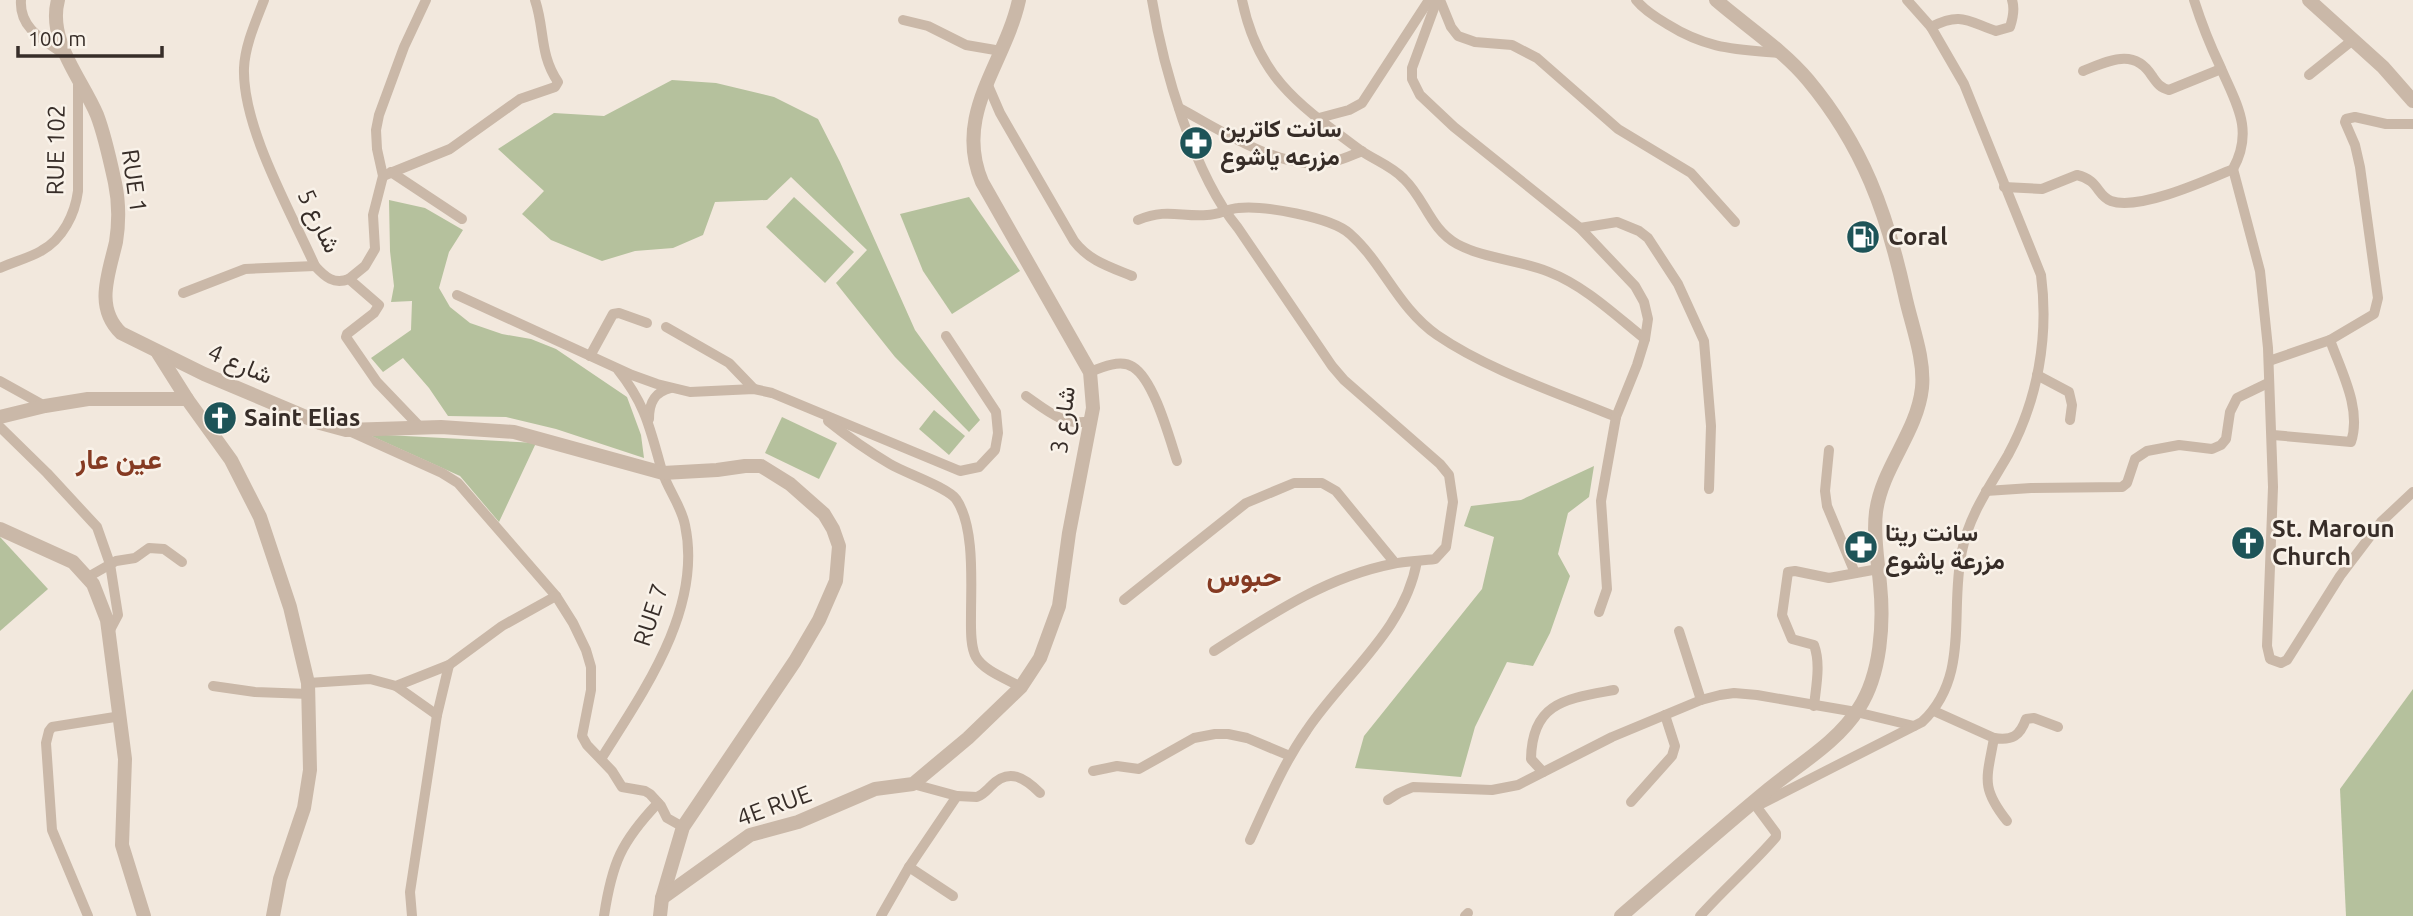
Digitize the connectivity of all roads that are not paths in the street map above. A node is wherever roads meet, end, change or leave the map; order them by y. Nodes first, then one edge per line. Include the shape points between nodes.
1 (21, 0) edge
2 (58, 0) edge
3 (264, 0) edge
4 (426, 0) edge
5 (535, 0) edge
6 (1019, 0) edge
7 (1152, 0) edge
8 (1242, 0) edge
9 (1438, 0) edge
10 (1636, 0) edge
11 (1716, 0) edge
12 (1907, 0) edge
13 (2012, 0) edge
14 (2194, 0) edge
15 (2309, 0) edge
16 (903, 20) dead end
17 (1931, 27) junction
18 (2354, 39) junction
19 (1001, 51) junction
20 (1779, 53) junction
21 (64, 54) junction
22 (2221, 69) junction
23 (2083, 71) dead end
24 (2309, 75) dead end
25 (78, 76) junction
26 (987, 83) junction
27 (2413, 101) edge
28 (1179, 108) junction
29 (1319, 118) junction
30 (2413, 124) edge
31 (1362, 151) junction
32 (2233, 169) junction
33 (387, 174) junction
34 (2004, 187) junction
35 (1225, 212) junction
36 (462, 219) dead end
37 (1139, 220) dead end
38 (1735, 222) dead end
39 (1580, 228) junction
40 (315, 266) junction
41 (0, 268) edge
42 (1132, 276) dead end
43 (349, 279) junction
44 (183, 293) dead end
45 (457, 295) dead end
46 (647, 323) dead end
47 (666, 327) dead end
48 (946, 336) dead end
49 (1645, 339) junction
50 (2330, 340) junction
51 (157, 352) junction
52 (590, 356) junction
53 (2269, 361) junction
54 (616, 368) junction
55 (1090, 372) junction
56 (2037, 375) junction
57 (0, 382) edge
58 (2269, 383) junction
59 (671, 388) junction
60 (754, 389) junction
61 (1026, 396) dead end
62 (187, 399) junction
63 (45, 406) junction
64 (821, 414) junction
65 (0, 417) edge
66 (1616, 418) junction
67 (2070, 420) dead end
68 (1089, 421) junction
69 (649, 424) junction
70 (0, 427) edge
71 (422, 429) junction
72 (346, 430) junction
73 (2273, 435) junction
74 (1829, 450) dead end
75 (1177, 461) dead end
76 (663, 473) junction
77 (1709, 489) dead end
78 (1986, 491) junction
79 (2413, 492) edge
80 (0, 529) edge
81 (1418, 561) junction
82 (182, 562) dead end
83 (1395, 563) junction
84 (110, 564) junction
85 (1878, 569) junction
86 (1855, 573) junction
87 (88, 577) junction
88 (556, 596) junction
89 (1124, 600) dead end
90 (1599, 612) dead end
91 (1679, 631) dead end
92 (109, 632) junction
93 (1214, 651) dead end
94 (449, 665) junction
95 (213, 686) dead end
96 (396, 686) junction
97 (1020, 687) junction
98 (309, 688) junction
99 (1614, 690) dead end
100 (1702, 700) junction
101 (1814, 706) junction
102 (1934, 711) junction
103 (1856, 712) junction
104 (437, 715) junction
105 (1665, 715) junction
106 (121, 716) junction
107 (1914, 726) junction
108 (2058, 727) dead end
109 (1994, 738) junction
110 (1290, 756) junction
111 (601, 759) junction
112 (1093, 771) dead end
113 (1543, 772) junction
114 (913, 785) junction
115 (1041, 793) dead end
116 (957, 796) junction
117 (1388, 800) dead end
118 (1631, 802) dead end
119 (659, 803) junction
120 (1755, 804) junction
121 (2007, 821) dead end
122 (683, 827) junction
123 (1250, 840) dead end
124 (909, 867) junction
125 (953, 896) dead end
126 (662, 898) junction
127 (88, 916) edge
128 (144, 916) edge
129 (273, 916) edge
130 (412, 916) edge
131 (604, 916) edge
132 (660, 916) edge
133 (881, 916) edge
134 (1622, 916) edge
135 (1700, 916) edge

1 - 21 street via 28,28
2 - 21 street, RUE 1 via 56,23
3 - 40 street, شارع 5 via 244,66 246,92 263,152
4 - 33 street via 379,115 377,149
5 - 33 street via 541,43 558,82 555,87 520,99 450,149
6 - 19 street, شارع 3
7 - 28 street
8 - 29 street via 1250,31 1269,71 1293,99
9 - 29 street via 1362,103
9 - 38 street via 1458,36 1475,43 1512,45 1537,58 1619,129 1691,173
9 - 39 street via 1412,68 1416,90 1454,127
10 - 20 street via 1694,40 1723,48
11 - 20 street
12 - 17 street
13 - 17 street via 2010,27 2002,31 1962,18
14 - 22 street
15 - 18 street
16 - 19 street via 928,26 966,45
17 - 34 street via 1964,84
18 - 24 street
18 - 27 street
19 - 26 street, شارع 3
20 - 85 street via 1814,89 1867,170 1880,199 1915,335 1922,387 1910,428 1881,489 1875,524
21 - 25 street, RUE 1
22 - 23 street via 2169,90 2161,88 2134,58 2117,58
22 - 32 street via 2236,98 2243,129 2243,144
25 - 41 street, RUE 102 via 76,209 43,250
25 - 51 street, RUE 1 via 97,117 117,192 116,241 107,274 106,309 121,333
26 - 42 street via 1080,250
26 - 55 street, شارع 3 via 973,126 977,171
28 - 31 street via 1286,160 1329,163
28 - 35 street
29 - 31 street
30 - 50 street via 2346,119 2360,167 2378,298 2374,314
31 - 49 street via 1405,179 1447,237 1469,249 1550,272 1588,294
32 - 34 street via 2186,190 2124,202 2106,198 2092,180 2077,175 2042,190
32 - 53 street via 2259,271
33 - 36 street
33 - 43 street via 373,215 375,249 365,266
34 - 56 street via 2040,275 2045,309
35 - 37 street via 1169,212
35 - 66 street via 1258,209 1339,225 1435,334 1481,360
35 - 81 street via 1343,380 1449,475 1454,502 1446,547 1435,559
39 - 49 street via 1635,286 1648,319
39 - 77 street via 1617,222 1639,231 1678,284 1704,341 1711,426
40 - 43 street, شارع 5 via 333,281
40 - 44 street via 245,270
43 - 71 street, شارع 5 via 379,307 346,338 377,382
45 - 52 street
46 - 52 street via 613,314
47 - 60 street via 729,363
48 - 64 street via 996,412 995,450 979,467 960,471
49 - 66 street
50 - 53 street
50 - 73 street via 2351,396 2351,442
51 - 62 street
51 - 72 street, شارع 4
52 - 54 street
53 - 58 street
54 - 59 street
54 - 69 street
55 - 68 street, شارع 3 via 1093,399
55 - 75 street via 1117,364 1134,367 1147,384
56 - 67 street via 2069,392 2073,405
56 - 78 street via 2009,453
57 - 63 street
58 - 73 street
58 - 78 street via 2236,398 2221,445 2147,451 2135,459 2122,487
59 - 60 street via 690,392
59 - 69 street via 651,402
60 - 64 street
61 - 68 street via 1056,417 1076,424
62 - 63 street via 88,399
62 - 98 street via 231,460 260,517 290,607
63 - 65 street
64 - 97 street via 859,445 956,500 971,550 971,629 976,658
66 - 90 street via 1601,501 1607,589
68 - 97 street, شارع 3 via 1059,606 1040,658
69 - 76 street
70 - 84 street via 97,527
71 - 72 street, شارع 4
71 - 76 street, شارع 4 via 514,432
72 - 88 street via 458,483
73 - 79 street via 2267,646 2273,661 2281,663 2294,652 2340,576 2381,522
74 - 86 street via 1828,506
76 - 111 street, RUE 7 via 685,523 688,548 680,611 650,681
76 - 122 street, شارع 4 via 746,466 770,470 824,514 840,554 819,620
78 - 102 street via 1961,552 1955,656
80 - 87 street via 61,555
81 - 83 street
81 - 110 street via 1406,599 1390,624 1318,713
82 - 84 street via 159,547
83 - 89 street via 1336,491 1322,483 1294,483 1246,503
83 - 93 street via 1364,571 1280,608
84 - 87 street
84 - 92 street via 118,615
85 - 86 street
85 - 103 street via 1882,608 1877,658
86 - 101 street via 1829,578 1791,570 1787,575 1782,615 1792,639 1816,649
87 - 92 street
88 - 94 street via 502,626
88 - 111 street via 591,667 582,736
91 - 100 street
92 - 106 street
94 - 96 street
94 - 104 street
95 - 98 street via 256,692
96 - 98 street via 370,679
96 - 104 street
97 - 114 street, شارع 3
98 - 129 street via 310,770
99 - 113 street via 1557,704 1543,714 1531,738 1531,759
100 - 101 street via 1734,693
100 - 105 street
101 - 103 street
102 - 107 street
102 - 109 street
103 - 107 street
103 - 120 street via 1838,734
104 - 130 street via 410,892
105 - 113 street
105 - 118 street via 1675,746 1672,756
106 - 127 street via 52,727 46,743 52,830
106 - 128 street via 125,759 122,845
107 - 120 street
108 - 109 street via 2026,719 2022,731 2007,740
109 - 121 street via 1987,777 1990,797
110 - 112 street via 1247,738 1215,734 1194,738 1139,769 1117,766
110 - 123 street
111 - 119 street via 622,787 645,791
113 - 117 street via 1504,789 1413,787
114 - 116 street
114 - 126 street, 4E RUE via 875,789 798,822 750,835
115 - 116 street via 1028,781 1013,776 1004,777 977,797
116 - 124 street
119 - 122 street via 667,818
119 - 131 street via 620,852
120 - 134 street
120 - 135 street via 1776,837
122 - 126 street, شارع 4
124 - 125 street
124 - 133 street
126 - 132 street, شارع 4

